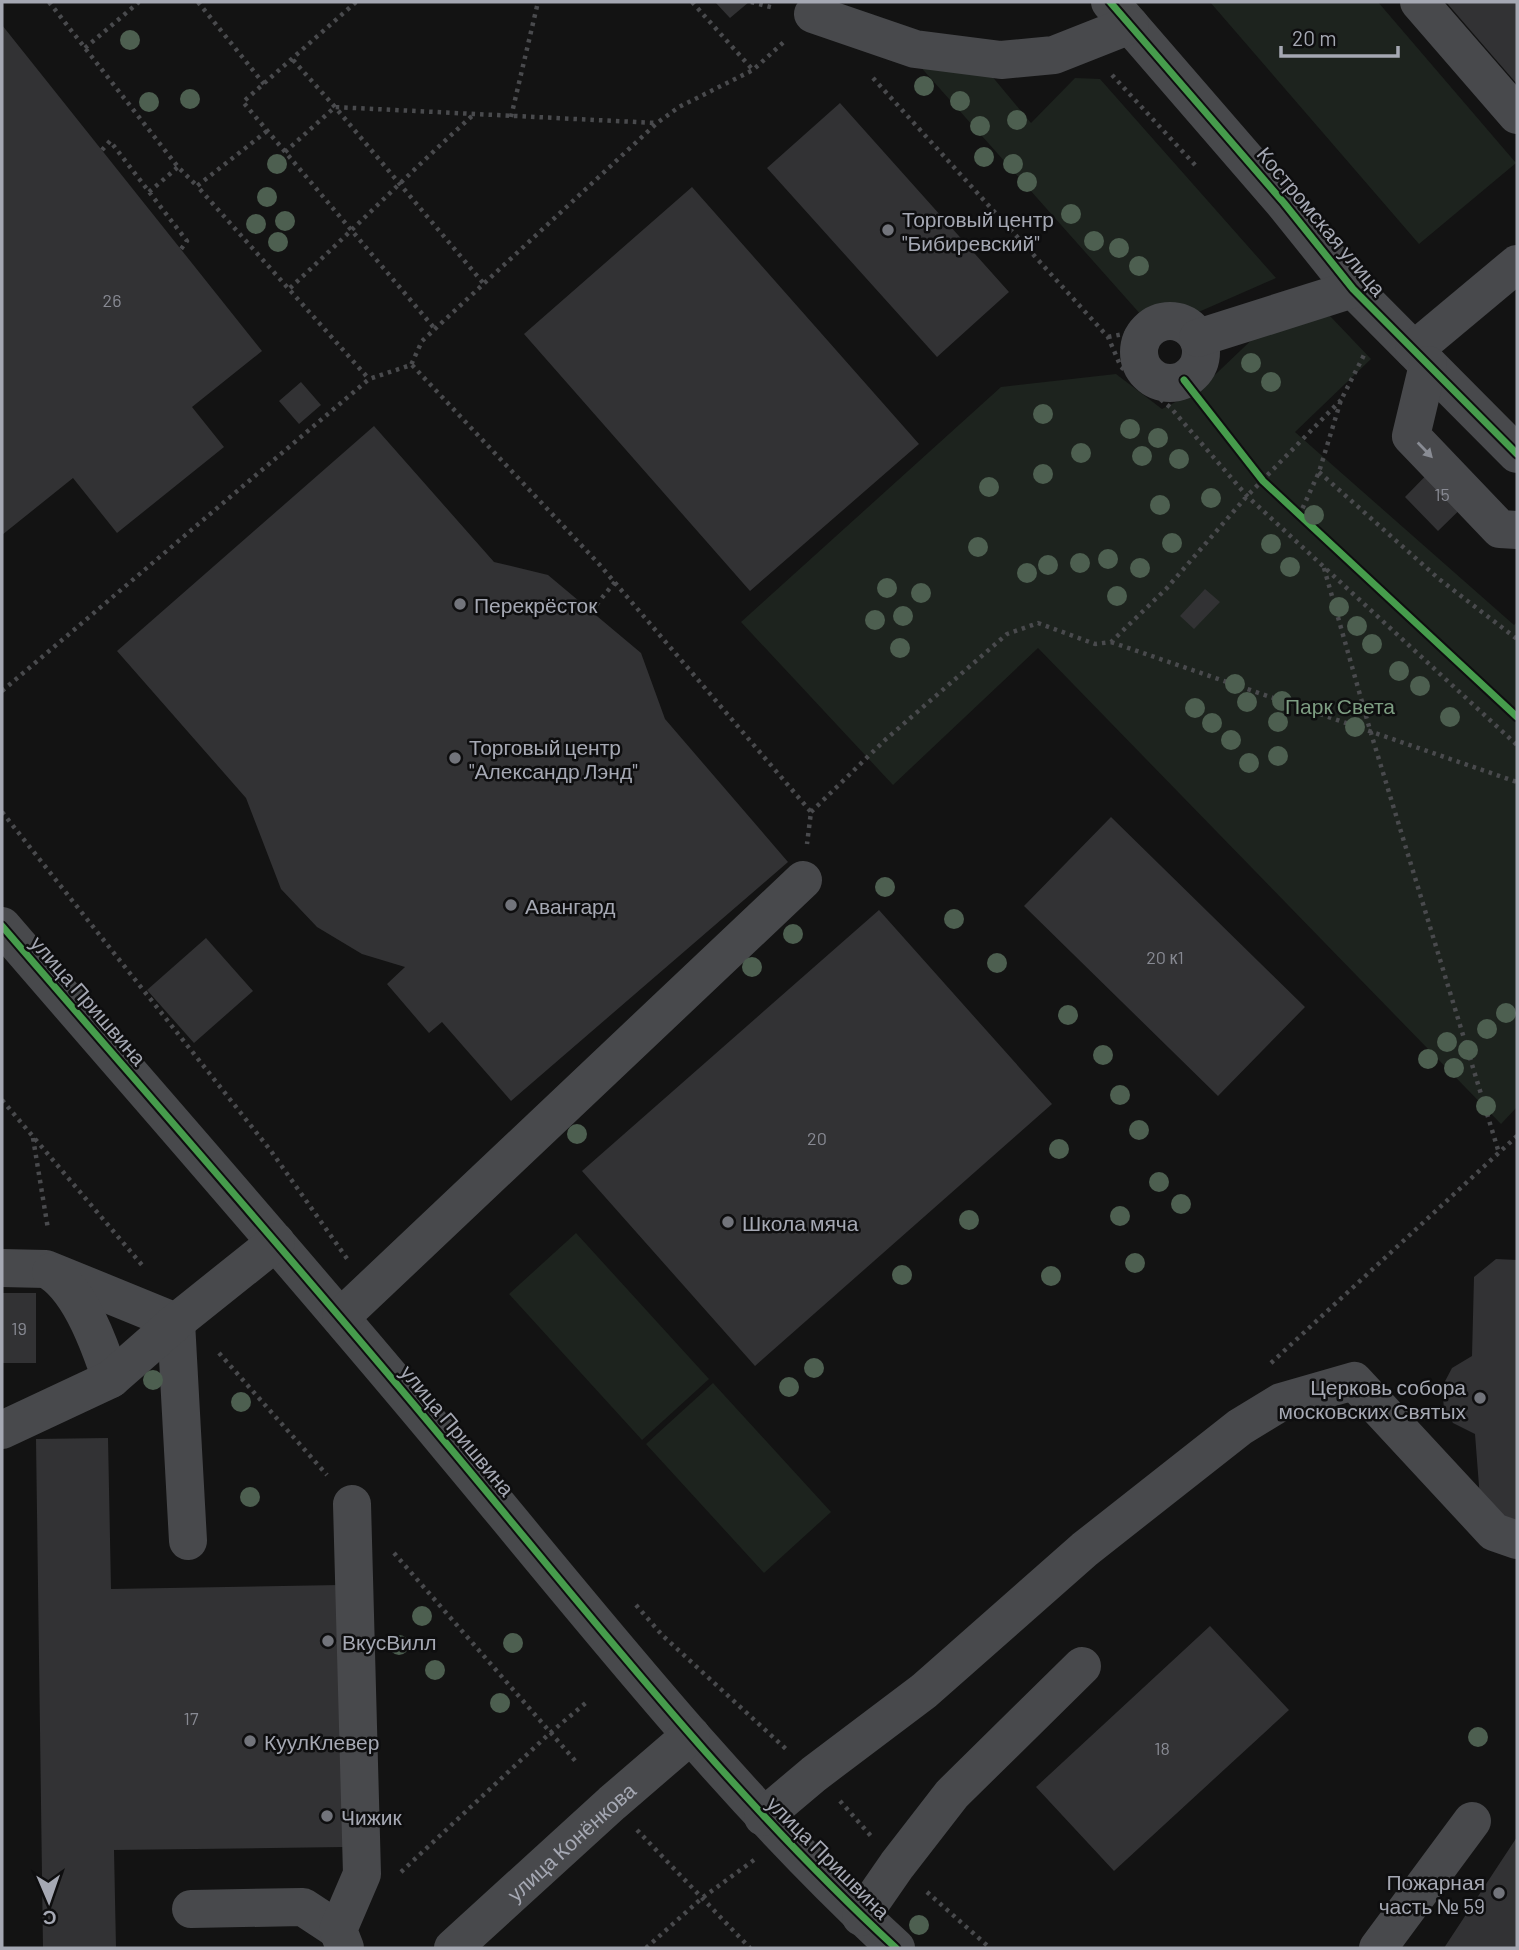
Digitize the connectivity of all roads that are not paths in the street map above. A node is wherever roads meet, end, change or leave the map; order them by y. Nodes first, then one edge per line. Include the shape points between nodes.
1 (1419, 2) edge
2 (1120, 13) edge
3 (813, 14) road end
4 (1517, 115) edge
5 (1517, 264) edge
6 (1353, 289) junction
7 (1198, 338) junction
8 (1421, 357) junction
9 (1517, 454) edge
10 (1517, 530) edge
11 (803, 880) road end
12 (2, 926) edge
13 (276, 1242) junction
14 (2, 1268) edge
15 (51, 1272) junction
16 (341, 1317) junction
17 (181, 1319) junction
18 (111, 1379) junction
19 (2, 1430) edge
20 (352, 1504) dead end
21 (1517, 1540) edge
22 (188, 1541) dead end
23 (1082, 1666) dead end
24 (691, 1735) junction
25 (763, 1817) junction
26 (1472, 1821) dead end
27 (191, 1909) dead end
28 (862, 1917) junction
29 (342, 1939) edge
30 (453, 1948) edge
31 (896, 1948) edge
32 (1378, 1948) edge

1 - 4 street
2 - 3 street via 1083,44 1054,55 1001,60 915,49
2 - 6 street, Костромская улица
5 - 8 street
6 - 7 street
6 - 8 street, Костромская улица
7 - 7 street via 1198,365 1184,380 1174,383 1154,379 1130,349 1161,322 1181,322
8 - 9 street, Костромская улица
8 -> 10 street via 1412,436 1500,529
11 - 16 street
12 - 13 street, улица Пришвина
13 - 16 street, улица Пришвина
13 - 17 street
14 - 15 street
15 - 17 street
15 - 18 street via 64,1281 97,1336
16 - 24 street, улица Пришвина
17 - 18 street
17 - 22 street
18 - 19 street
20 - 29 street via 362,1874
21 - 25 street via 1494,1532 1354,1381 1281,1402 1075,1541 923,1691
23 - 28 street via 952,1794
24 - 25 street, улица Пришвина
24 - 30 street, улица Конёнкова
25 - 28 street, улица Пришвина
26 - 32 street
27 - 29 street via 303,1907
28 - 31 street, улица Пришвина

